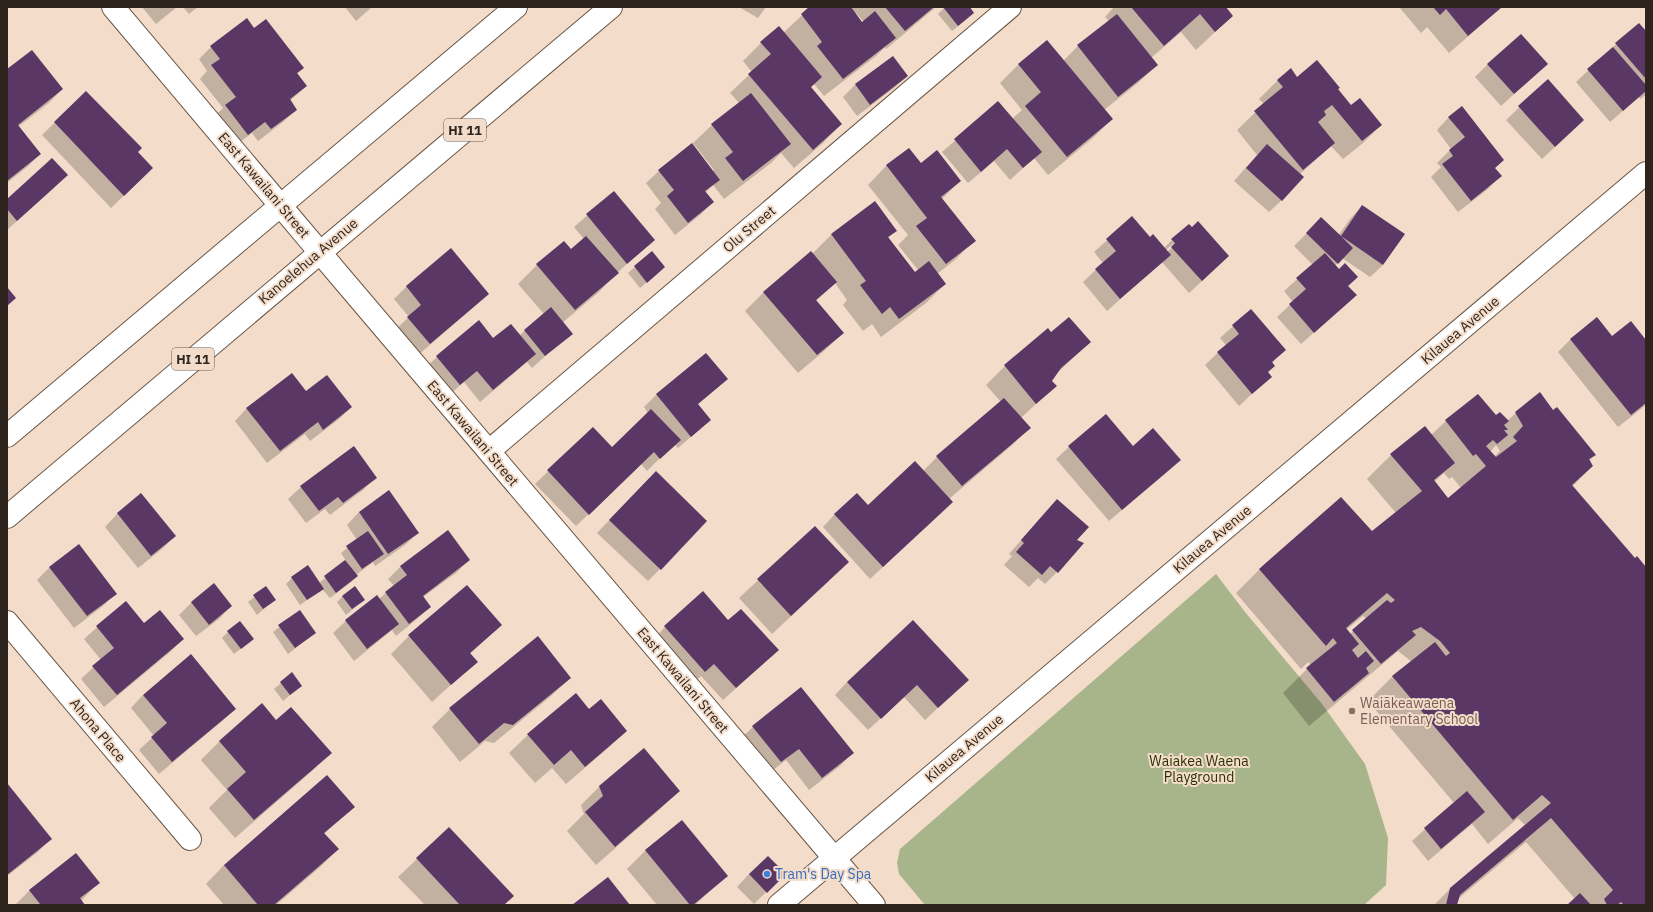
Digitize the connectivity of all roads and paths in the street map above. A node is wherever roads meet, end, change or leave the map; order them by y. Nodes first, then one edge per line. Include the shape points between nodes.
1 (113, 7) edge
2 (516, 7) edge
3 (611, 7) edge
4 (1010, 7) edge
5 (1646, 173) edge
6 (281, 205) junction
7 (320, 252) junction
8 (7, 436) edge
9 (489, 451) junction
10 (7, 517) edge
11 (7, 622) edge
12 (190, 839) dead end
13 (834, 858) junction
14 (779, 905) edge
15 (874, 905) edge

1 - 6 main road, East Kawailani Street
2 - 6 main road
3 - 7 main road, Kanoelehua Avenue / HI 11
4 - 9 main road, Olu Street
5 - 13 main road, Kilauea Avenue
6 - 7 main road, East Kawailani Street
6 - 8 main road
7 - 9 main road, East Kawailani Street
7 - 10 main road, Kanoelehua Avenue / HI 11
9 - 13 main road, East Kawailani Street
11 - 12 main road, Ahona Place
13 - 14 main road, Kilauea Avenue
13 - 15 main road, East Kawailani Street

